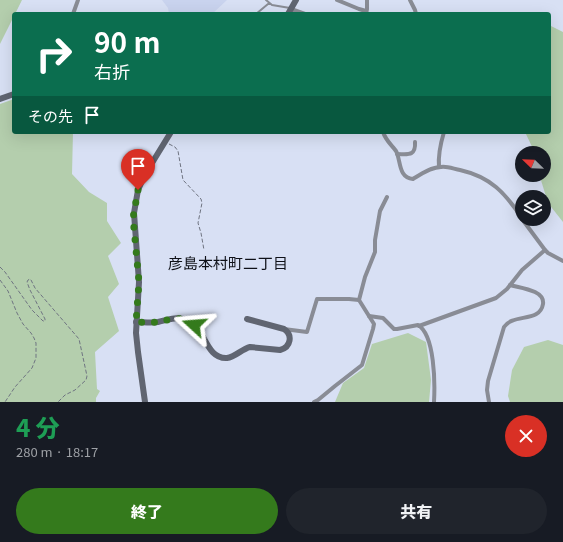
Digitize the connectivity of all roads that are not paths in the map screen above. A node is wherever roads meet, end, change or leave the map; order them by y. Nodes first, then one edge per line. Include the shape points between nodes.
1 (78, 0) edge
2 (266, 0) edge
3 (296, 0) edge
4 (336, 0) edge
5 (368, 0) edge
6 (410, 0) edge
7 (270, 4) junction
8 (290, 11) edge
9 (74, 12) edge
10 (258, 12) edge
11 (364, 12) edge
12 (366, 12) edge
13 (416, 12) edge
14 (12, 95) edge
15 (0, 99) edge
16 (170, 134) edge
17 (384, 134) edge
18 (444, 134) edge
19 (414, 142) dead end
20 (397, 154) junction
21 (439, 167) junction
22 (387, 197) dead end
23 (515, 208) edge
24 (527, 226) edge
25 (545, 250) junction
26 (563, 261) edge
27 (510, 285) junction
28 (359, 300) junction
29 (369, 316) junction
30 (248, 319) dead end
31 (136, 322) junction
32 (419, 326) junction
33 (284, 329) junction
34 (145, 402) edge
35 (314, 402) edge
36 (434, 402) edge
37 (489, 402) edge

1 - 9 street
2 - 7 lane
3 - 8 street
4 - 11 street
5 - 12 street
6 - 13 street
7 - 8 lane via 288,8
7 - 10 lane
14 - 15 street
16 - 31 street via 138,190 134,213 139,282
17 - 20 street
18 - 21 street
19 - 20 street via 414,152
20 - 21 street via 403,174 410,179
21 - 23 street via 468,172 484,178
22 - 28 street via 380,211 375,252
24 - 25 street
25 - 26 street
25 - 27 street via 525,267
27 - 32 street via 503,293 490,300
27 - 37 street via 539,294 543,304 536,314 512,320 504,327 488,381
28 - 29 street
28 - 33 street via 317,299 307,332
29 - 32 street via 384,318 394,329 414,324
29 - 35 street via 374,329 362,365
30 - 33 street
31 - 33 street via 157,322 177,318 187,320 198,329 211,351 225,358 250,347 283,350 290,341 289,334
31 - 34 street via 136,342
32 - 36 street via 423,329 431,352 435,382

